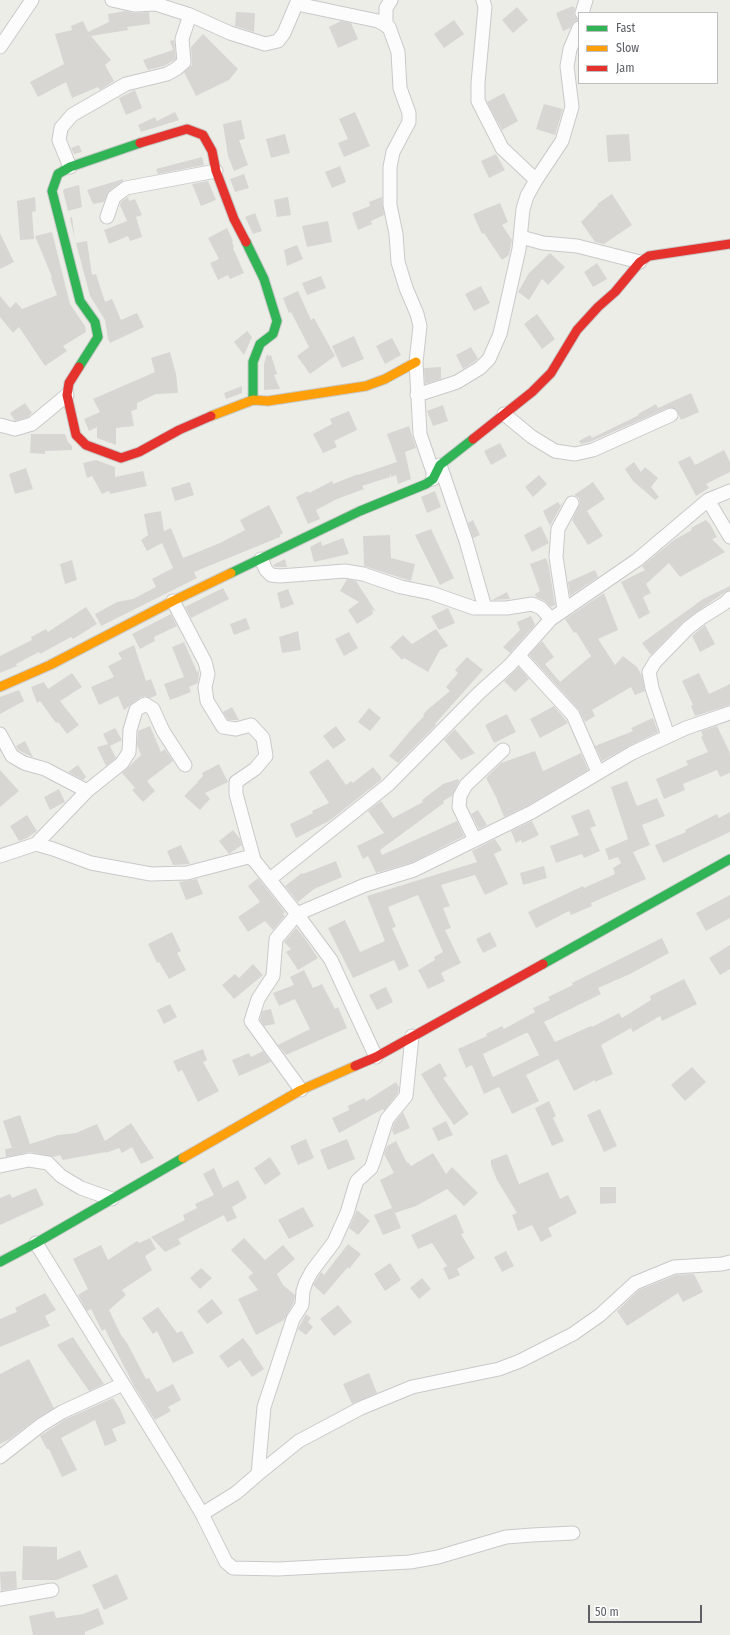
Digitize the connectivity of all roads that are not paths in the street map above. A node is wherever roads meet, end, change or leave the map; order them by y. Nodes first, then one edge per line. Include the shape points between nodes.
1 (32, 0) edge
2 (112, 0) edge
3 (391, 0) edge
4 (483, 0) edge
5 (586, 0) edge
6 (297, 2) edge
7 (582, 12) edge
8 (190, 15) junction
9 (386, 26) junction
10 (578, 30) edge
11 (0, 47) edge
12 (70, 167) junction
13 (216, 171) junction
14 (536, 180) junction
15 (107, 217) dead end
16 (521, 237) junction
17 (730, 244) edge
18 (640, 262) junction
19 (416, 362) junction
20 (68, 395) junction
21 (417, 395) junction
22 (253, 400) junction
23 (504, 414) junction
24 (671, 415) dead end
25 (0, 425) edge
26 (440, 465) junction
27 (433, 479) junction
28 (730, 491) edge
29 (708, 500) junction
30 (572, 503) dead end
31 (730, 537) edge
32 (261, 559) junction
33 (730, 598) edge
34 (173, 602) junction
35 (485, 608) junction
36 (564, 609) junction
37 (551, 619) junction
38 (519, 656) junction
39 (0, 687) edge
40 (730, 713) edge
41 (0, 734) edge
42 (668, 736) junction
43 (503, 750) dead end
44 (185, 764) dead end
45 (598, 772) junction
46 (87, 792) junction
47 (475, 840) junction
48 (36, 844) junction
49 (0, 856) edge
50 (730, 859) edge
51 (254, 860) junction
52 (270, 879) junction
53 (297, 914) junction
54 (412, 1036) junction
55 (376, 1057) junction
56 (301, 1090) junction
57 (0, 1166) edge
58 (112, 1199) junction
59 (36, 1243) junction
60 (1, 1258) edge
61 (730, 1262) edge
62 (123, 1384) junction
63 (0, 1456) edge
64 (258, 1474) junction
65 (202, 1514) junction
66 (573, 1533) dead end
67 (52, 1590) dead end
68 (0, 1599) edge

1 - 11 street
2 - 8 street via 134,5 156,4
3 - 9 street via 386,8
4 - 14 street via 485,7 478,101 502,148
5 - 7 street
6 - 8 street via 278,41 265,44 230,33
6 - 9 street
8 - 12 street via 182,39 184,62 167,74 126,84 72,115 61,128 59,140
9 - 19 street via 389,27 398,52 400,88 409,113 408,122 393,152 390,167 390,204 398,262 420,326
10 - 14 street via 570,48 567,66 572,107 570,115 562,141
12 - 13 street via 187,130 203,135 212,151
12 - 20 street via 58,174 52,191 80,301 95,322 98,337 69,383
13 - 15 street via 126,188 114,197
13 - 22 street via 234,219 264,280 277,321 273,334 260,344 253,362
14 - 16 street via 523,209
16 - 18 street via 543,243 576,246
16 - 21 street via 500,334 489,359 480,368 457,382
17 - 18 street via 649,256
18 - 23 street via 615,292 598,306 577,330 551,373
19 - 21 street
19 - 22 street via 366,386 268,401
20 - 22 street via 76,435 86,445 121,458 139,452 179,430
20 - 25 street via 32,424 15,429
21 - 27 street via 420,434
23 - 24 street via 555,450 575,454 593,450
23 - 26 street
26 - 27 street
26 - 35 street
27 - 32 street
28 - 29 street
29 - 31 street
29 - 36 street via 637,560
30 - 36 street via 558,529 556,557
32 - 34 street
32 - 35 street via 271,575 345,571 431,593 474,608
33 - 42 street via 688,628 655,662 649,672
34 - 39 street via 50,665
34 - 51 street via 205,662 208,674 205,688 207,702 223,727 236,729 251,725 263,738 266,756 255,769 236,782 236,794
35 - 37 street via 532,604 541,608
36 - 37 street
37 - 38 street
38 - 45 street via 574,716
38 - 52 street via 478,693 388,785
40 - 42 street
41 - 46 street via 12,756 24,763 45,769
42 - 45 street
43 - 47 street via 466,785 460,796 459,807
44 - 46 street via 163,731 153,709 145,704 136,710 130,730 129,752 122,763
45 - 47 street via 532,812
46 - 48 street
47 - 53 street via 414,870 365,885
48 - 49 street
48 - 51 street via 91,863 151,874 187,873 248,857
50 - 54 street
51 - 52 street
52 - 53 street
53 - 55 street via 331,960
53 - 56 street via 276,939 273,976 258,999 251,1021
54 - 55 street
54 - 64 street via 406,1096 387,1118 373,1164 357,1181 334,1242 306,1282 302,1305 293,1319 264,1407
55 - 56 street
56 - 58 street
57 - 58 street via 30,1160 48,1163 61,1176 81,1188
58 - 59 street
59 - 60 street
59 - 62 street
61 - 64 street via 674,1267 653,1275 635,1284 600,1315 573,1334 549,1347 499,1369 412,1387 361,1408 299,1441
62 - 63 street via 62,1412
62 - 65 street
64 - 65 street via 236,1493
65 - 66 street via 226,1562 233,1568 410,1562 438,1558 506,1538
67 - 68 street

